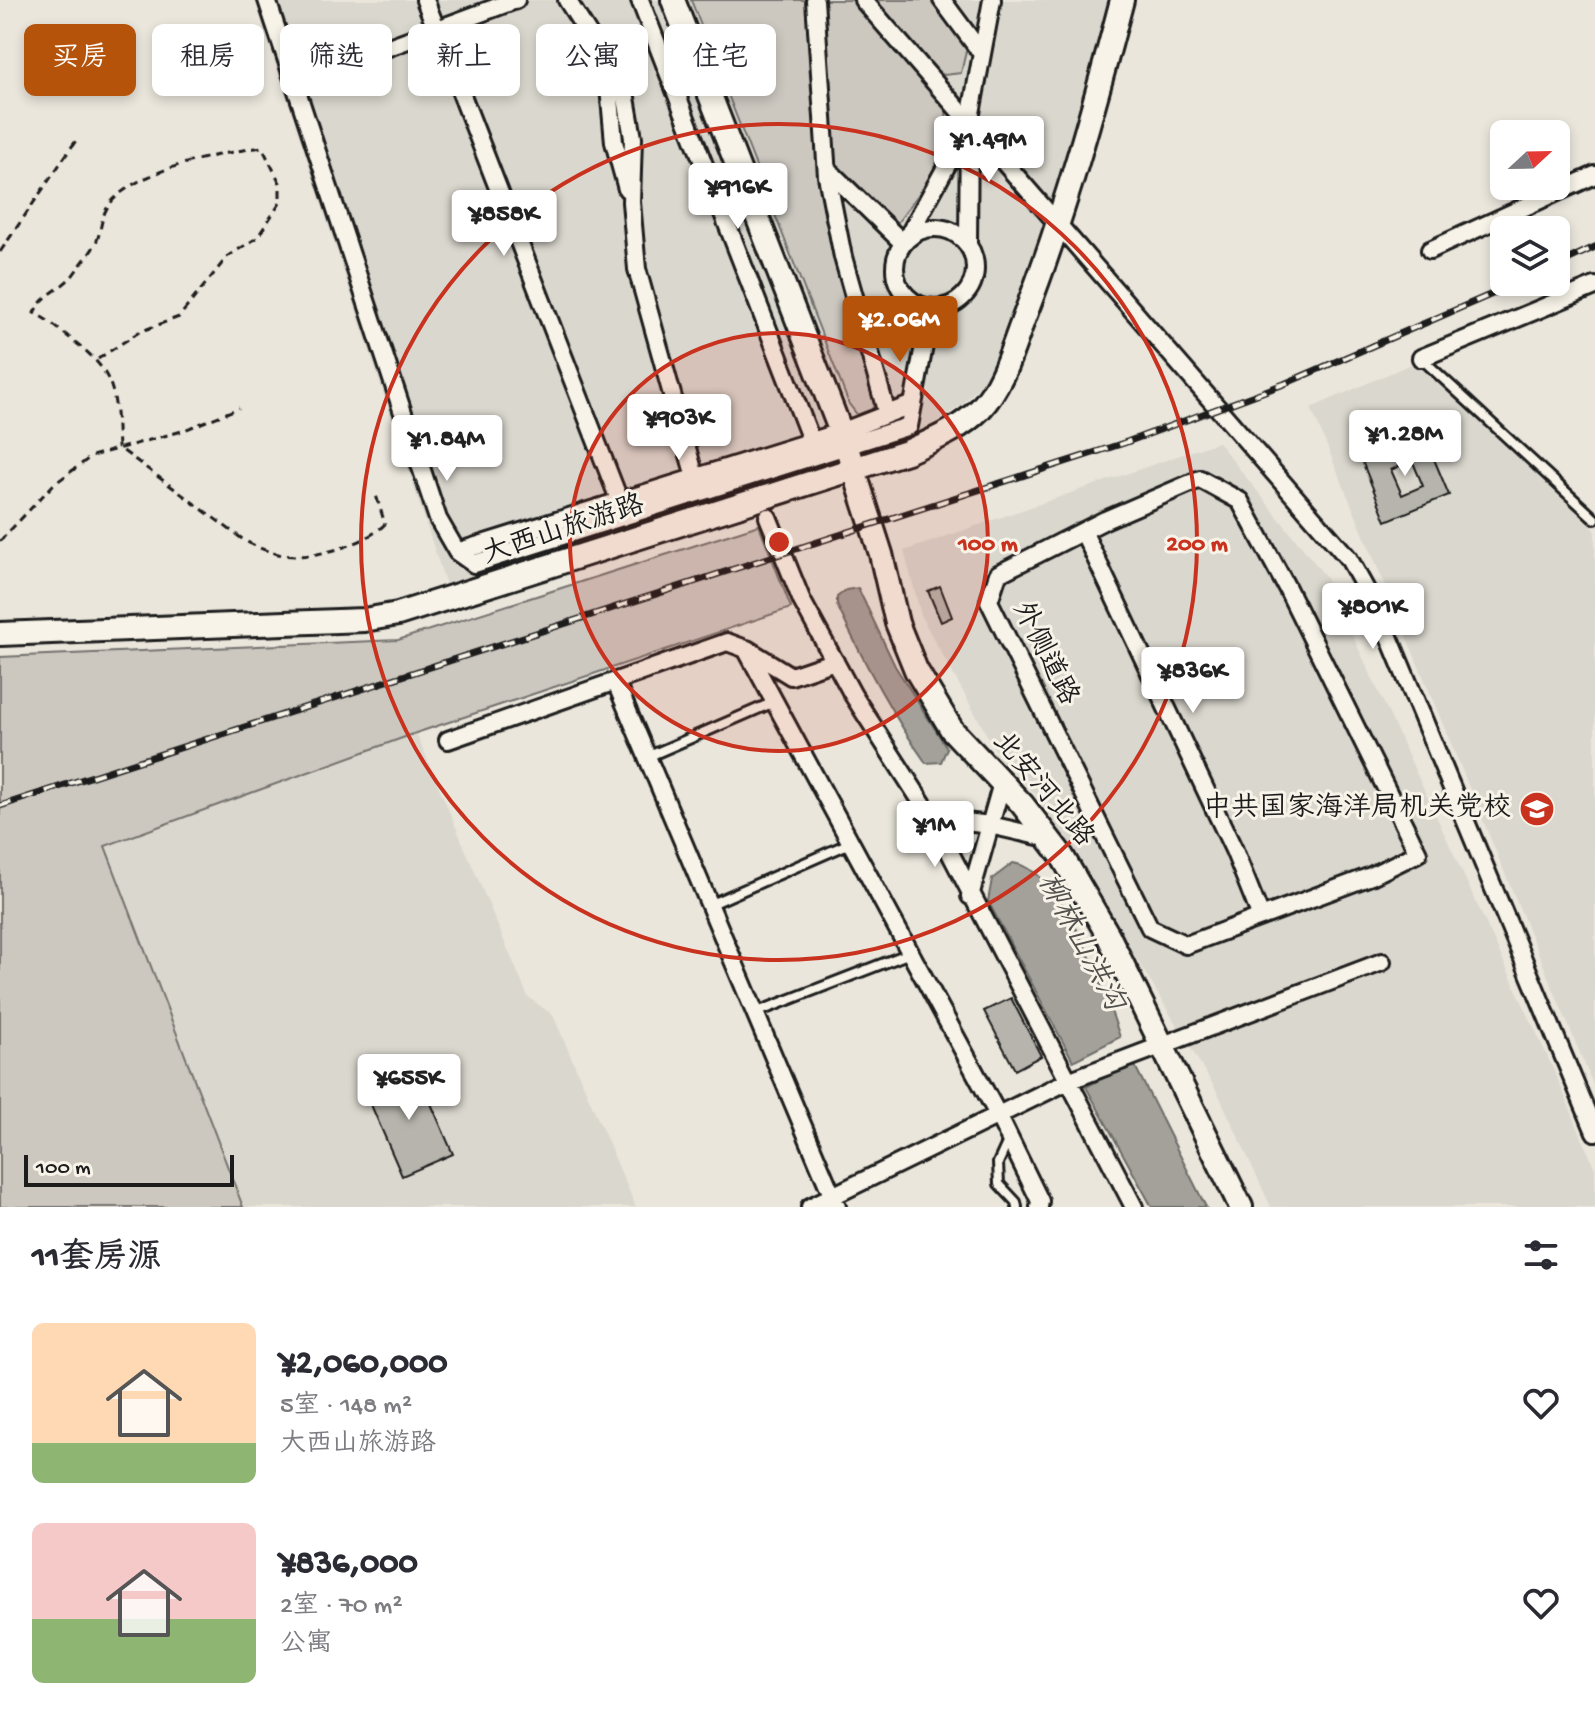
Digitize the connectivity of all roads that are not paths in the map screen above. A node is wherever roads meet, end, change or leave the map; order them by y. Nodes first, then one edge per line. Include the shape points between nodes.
1 (267, 0) edge
2 (425, 0) edge
3 (516, 0) edge
4 (567, 0) edge
5 (640, 0) edge
6 (673, 0) edge
7 (815, 0) edge
8 (863, 0) edge
9 (942, 0) edge
10 (1008, 0) edge
11 (1122, 0) edge
12 (992, 3) edge
13 (434, 24) edge
14 (455, 24) edge
15 (280, 39) edge
16 (982, 54) junction
17 (299, 96) edge
18 (462, 96) edge
19 (969, 124) junction
20 (827, 169) junction
21 (1595, 175) edge
22 (1060, 225) junction
23 (905, 240) junction
24 (968, 243) junction
25 (1430, 250) dead end
26 (1595, 286) edge
27 (931, 308) junction
28 (1421, 358) joint
29 (913, 404) junction
30 (887, 414) junction
31 (844, 438) junction
32 (811, 440) junction
33 (854, 469) junction
34 (750, 473) junction
35 (695, 477) junction
36 (758, 493) dead end
37 (620, 502) junction
38 (768, 517) dead end
39 (1595, 519) edge
40 (1083, 531) junction
41 (457, 552) junction
42 (0, 634) edge
43 (746, 649) junction
44 (835, 661) junction
45 (616, 683) junction
46 (775, 702) junction
47 (448, 740) dead end
48 (647, 757) junction
49 (1002, 783) junction
50 (932, 818) junction
51 (990, 825) junction
52 (1051, 839) junction
53 (851, 843) junction
54 (970, 896) junction
55 (709, 905) junction
56 (1261, 917) junction
57 (910, 953) junction
58 (1382, 962) dead end
59 (755, 1013) junction
60 (1161, 1043) junction
61 (1068, 1081) junction
62 (997, 1113) junction
63 (1595, 1132) edge
64 (1009, 1139) junction
65 (834, 1201) edge
66 (810, 1207) edge
67 (1017, 1207) edge
68 (1039, 1207) edge
69 (1134, 1207) edge
70 (1241, 1207) edge

1 - 15 street
2 - 13 street
3 - 14 street
4 - 35 street via 607,61 614,142 631,202 637,269
5 - 32 street
6 - 31 street, 北安河北路
7 - 20 street
8 - 19 street
9 - 16 street
10 - 12 street
11 - 22 street, 大西山旅游路
12 - 16 street
16 - 19 street
17 - 41 street via 438,519
18 - 37 street
19 - 22 street
19 - 23 street
19 - 24 street
20 - 23 street
20 - 30 street via 843,257
21 - 25 street
22 - 33 street, 大西山旅游路 via 1002,375 982,407 956,429
22 - 63 street via 1349,559 1380,615
23 - 24 street via 918,230 945,228
23 - 27 street via 895,261 899,287 907,298
24 - 27 street via 974,256 973,282 957,302
26 - 28 street
27 - 29 street
28 - 39 lane
29 - 30 street
29 - 31 street via 909,426
30 - 31 street
31 - 32 street
31 - 33 street, 北安河北路
31 - 34 street
32 - 35 street
33 - 42 street, 大西山旅游路 via 398,614
33 - 49 street, 北安河北路 via 897,623 916,670 952,730
34 - 36 street
34 - 41 street via 474,564
35 - 37 street
37 - 41 street
38 - 44 street via 802,601
40 - 56 street
40 - 56 street, 外侧道路 via 998,574 989,601 1150,928 1186,945
40 - 56 street, 外侧道路 via 1200,479 1240,501 1418,853
43 - 44 street via 791,676
43 - 45 street via 727,642
43 - 46 street
44 - 50 street
45 - 47 street
45 - 48 street
46 - 48 lane
46 - 53 street
48 - 55 street
49 - 51 street
49 - 52 street, 北安河北路
50 - 51 street
50 - 54 street
51 - 52 street
51 - 54 street
52 - 60 street, 北安河北路 via 1108,935
53 - 55 lane
53 - 57 street
54 - 61 street
55 - 59 street
57 - 59 lane
57 - 62 street
58 - 60 street
59 - 65 street
60 - 61 street
60 - 70 street, 北安河北路
61 - 62 street
61 - 69 street
62 - 64 street
62 - 65 street
64 - 67 lane via 998,1163 999,1184
64 - 68 street
65 - 66 street

